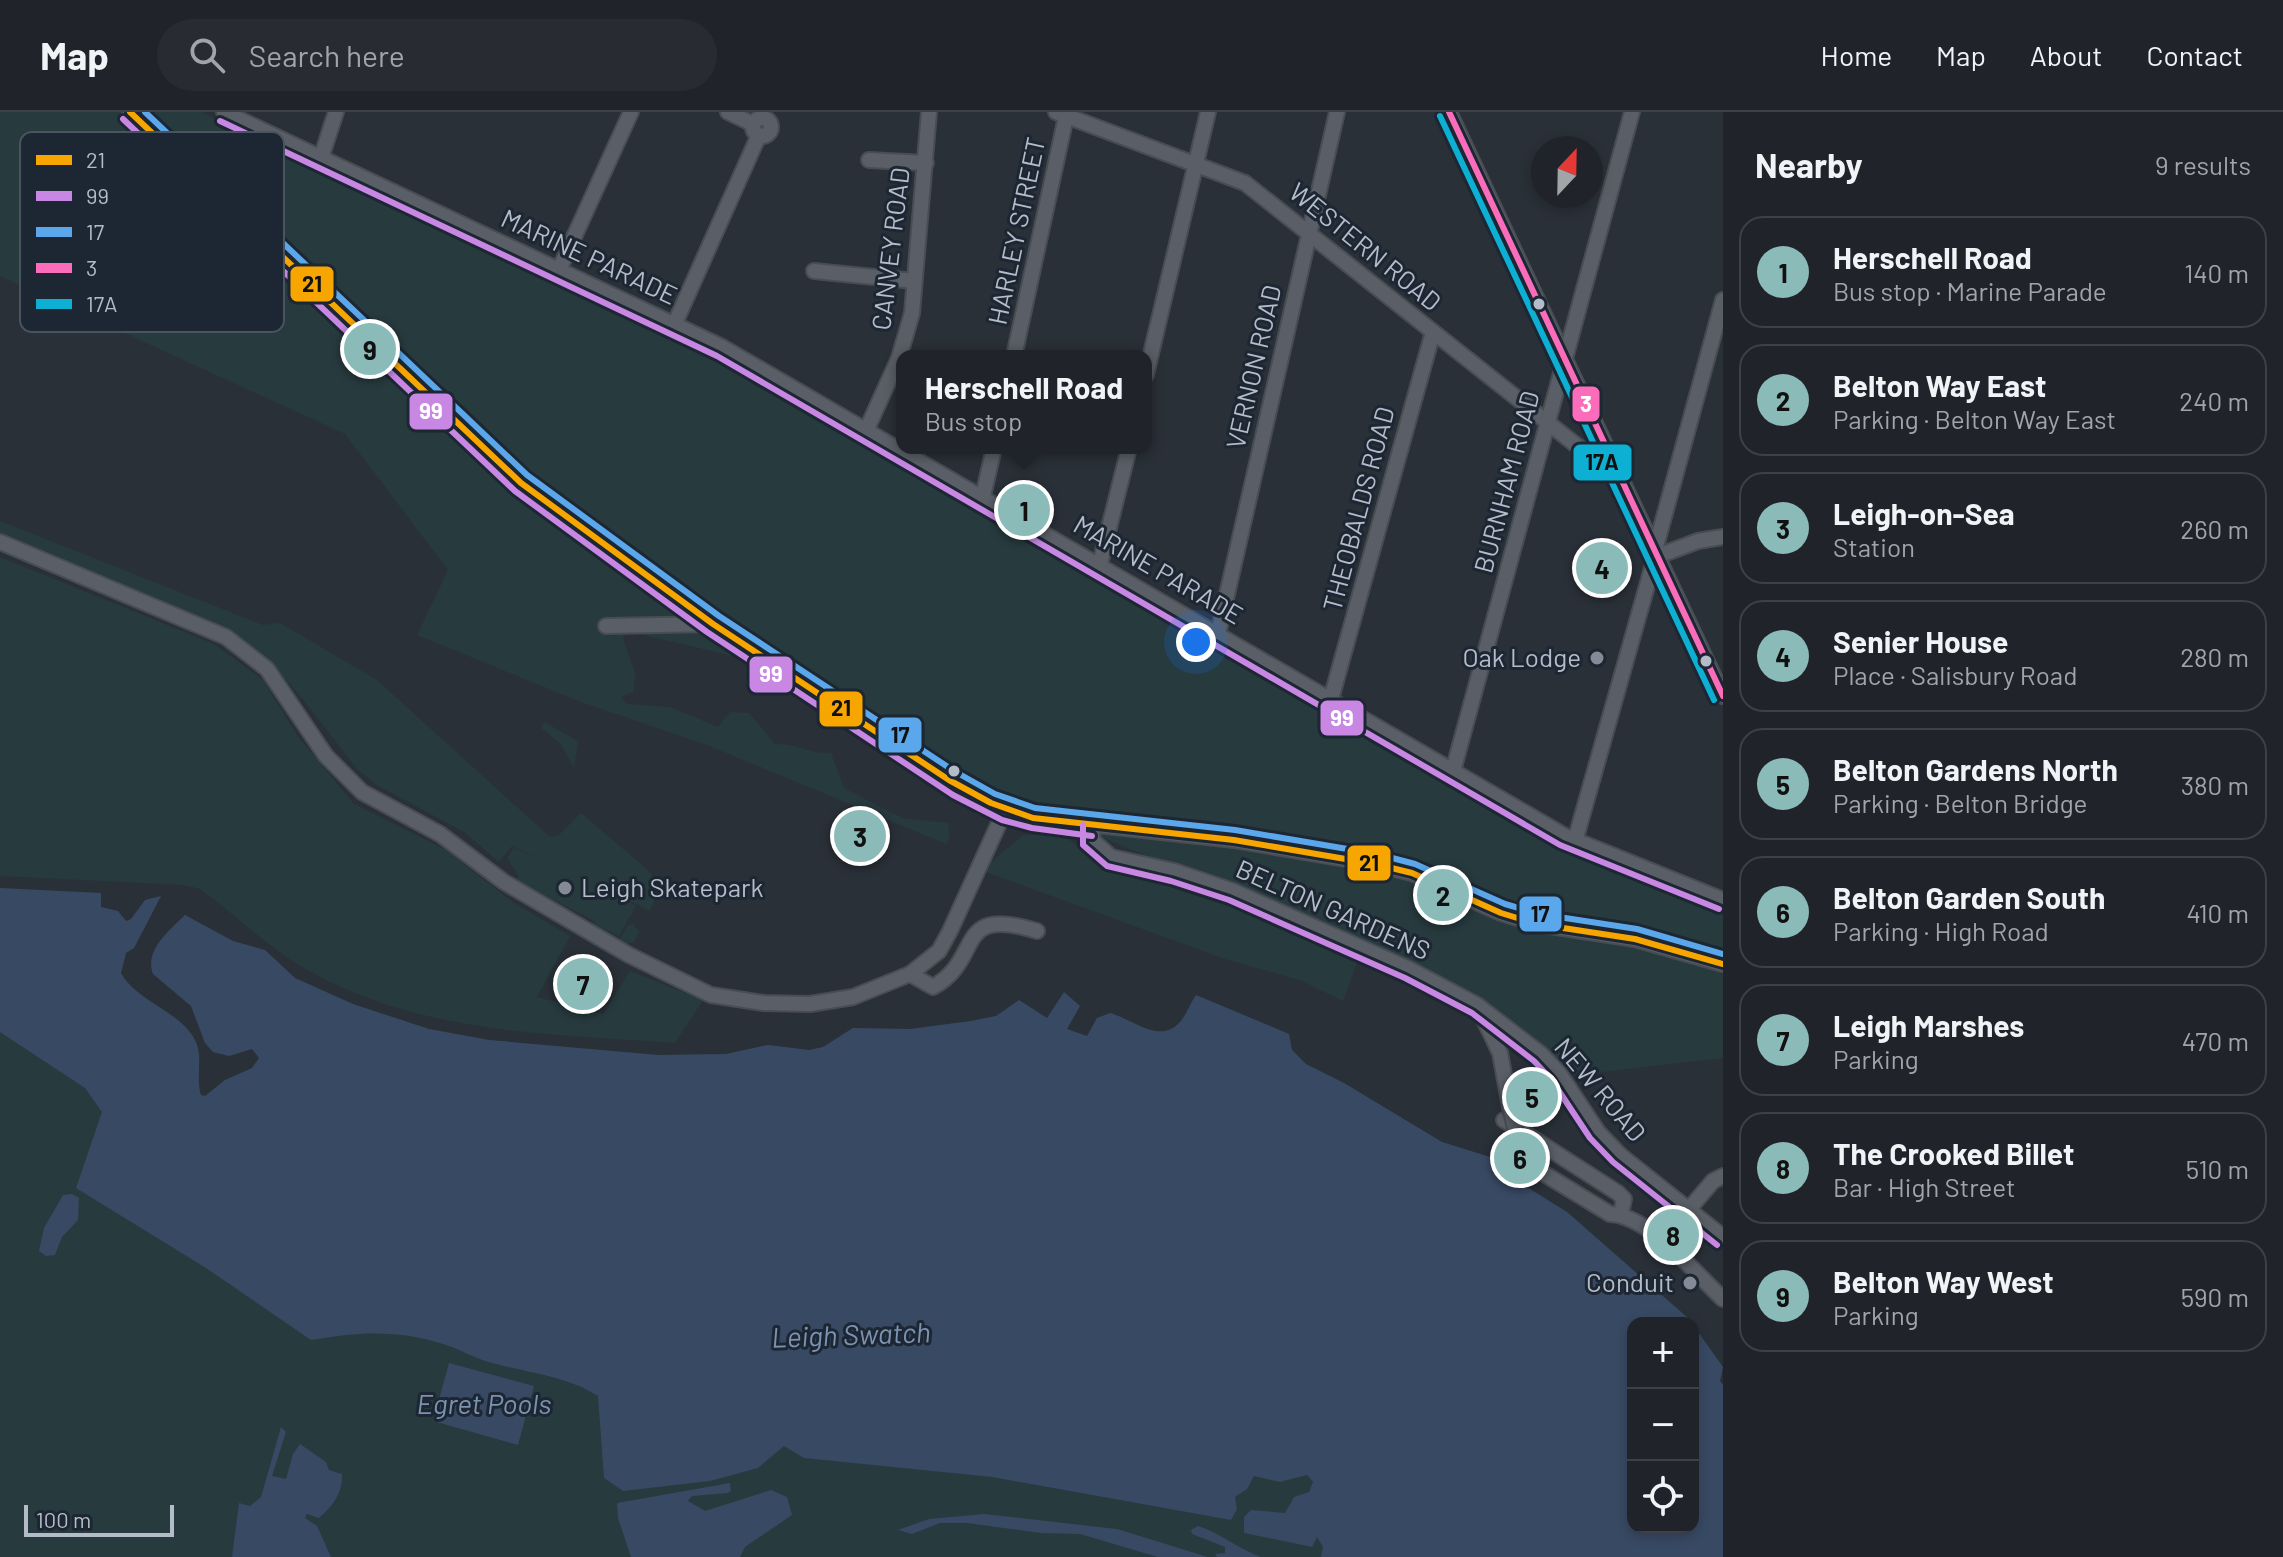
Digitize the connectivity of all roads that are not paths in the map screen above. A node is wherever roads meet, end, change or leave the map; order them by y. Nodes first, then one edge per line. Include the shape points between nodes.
1 (130, 112) edge
2 (224, 112) edge
3 (336, 112) edge
4 (728, 112) edge
5 (929, 112) edge
6 (1208, 112) edge
7 (1337, 112) edge
8 (1449, 112) edge
9 (1632, 112) edge
10 (629, 113) edge
11 (1063, 113) edge
12 (151, 132) edge
13 (266, 132) edge
14 (284, 140) edge
15 (321, 158) junction
16 (869, 160) dead end
17 (926, 163) junction
18 (1196, 164) junction
19 (1309, 234) junction
20 (284, 258) edge
21 (559, 270) junction
22 (814, 271) dead end
23 (914, 281) junction
24 (1723, 300) edge
25 (675, 323) junction
26 (1433, 332) junction
27 (901, 350) edge
28 (1015, 350) edge
29 (1152, 350) edge
30 (1565, 359) junction
31 (896, 361) edge
32 (1548, 424) junction
33 (866, 431) junction
34 (896, 448) edge
35 (907, 454) edge
36 (993, 454) edge
37 (1128, 454) edge
38 (1616, 467) junction
39 (983, 496) junction
40 (1723, 525) edge
41 (1723, 537) edge
42 (1698, 541) junction
43 (0, 542) edge
44 (1656, 553) junction
45 (1100, 564) junction
46 (713, 624) junction
47 (606, 626) dead end
48 (1218, 634) junction
49 (1723, 696) edge
50 (1331, 699) junction
51 (1453, 771) junction
52 (1005, 810) junction
53 (1093, 826) junction
54 (1575, 841) junction
55 (1723, 900) edge
56 (1037, 931) dead end
57 (1723, 964) edge
58 (910, 974) junction
59 (1477, 1005) junction
60 (1524, 1038) junction
61 (1500, 1055) junction
62 (1507, 1114) junction
63 (1723, 1176) edge
64 (1690, 1208) junction
65 (1616, 1214) junction
66 (1723, 1237) edge
67 (1723, 1299) edge

1 - 12 street
2 - 13 street, MARINE PARADE
3 - 15 street
4 - 25 street via 756,129
5 - 17 street, CANVEY ROAD
6 - 18 street
7 - 19 street, VERNON ROAD
8 - 30 street
9 - 30 street, BURNHAM ROAD
10 - 21 street
11 - 18 street, WESTERN ROAD
11 - 28 street, HARLEY STREET
14 - 15 street, MARINE PARADE
15 - 21 street, MARINE PARADE
16 - 17 street
17 - 23 street, CANVEY ROAD
18 - 19 street, WESTERN ROAD via 1245,183
18 - 29 street
19 - 26 street, WESTERN ROAD
19 - 48 street, VERNON ROAD
20 - 46 street via 521,483
21 - 25 street, MARINE PARADE
22 - 23 street
23 - 27 street, CANVEY ROAD
24 - 44 street
25 - 33 street, MARINE PARADE
26 - 32 street, WESTERN ROAD
26 - 50 street, THEOBALDS ROAD
30 - 32 street, BURNHAM ROAD
30 - 38 street
31 - 33 street, CANVEY ROAD
32 - 38 street, WESTERN ROAD via 1606,467
32 - 51 street, BURNHAM ROAD
33 - 34 street, MARINE PARADE
35 - 39 street, MARINE PARADE
36 - 39 street
37 - 45 street
38 - 44 street
39 - 45 street, MARINE PARADE
40 - 42 street
41 - 42 street
42 - 44 street
43 - 58 street via 208,628 241,647 267,669 326,756 362,792 440,834 504,882 660,973 732,1000 810,1004 853,997
44 - 49 street
44 - 54 street
45 - 48 street, MARINE PARADE
46 - 47 street
46 - 52 street via 949,780
48 - 50 street, MARINE PARADE
50 - 51 street, MARINE PARADE
51 - 54 street, MARINE PARADE
52 - 53 street
52 - 58 street via 939,951
53 - 57 street via 1234,840 1384,865 1525,921 1635,939
53 - 59 street, BELTON GARDENS via 1092,840 1111,857 1221,886
54 - 55 street, MARINE PARADE
56 - 58 street via 995,922 981,927 943,982 933,987
59 - 60 street, NEW ROAD
59 - 61 street
60 - 61 street
60 - 64 street, NEW ROAD via 1559,1073 1607,1142
61 - 62 street
62 - 65 street, bridge via 1538,1170
62 - 65 street via 1618,1193 1624,1199
63 - 64 street
64 - 66 street, NEW ROAD
65 - 67 street via 1652,1232

